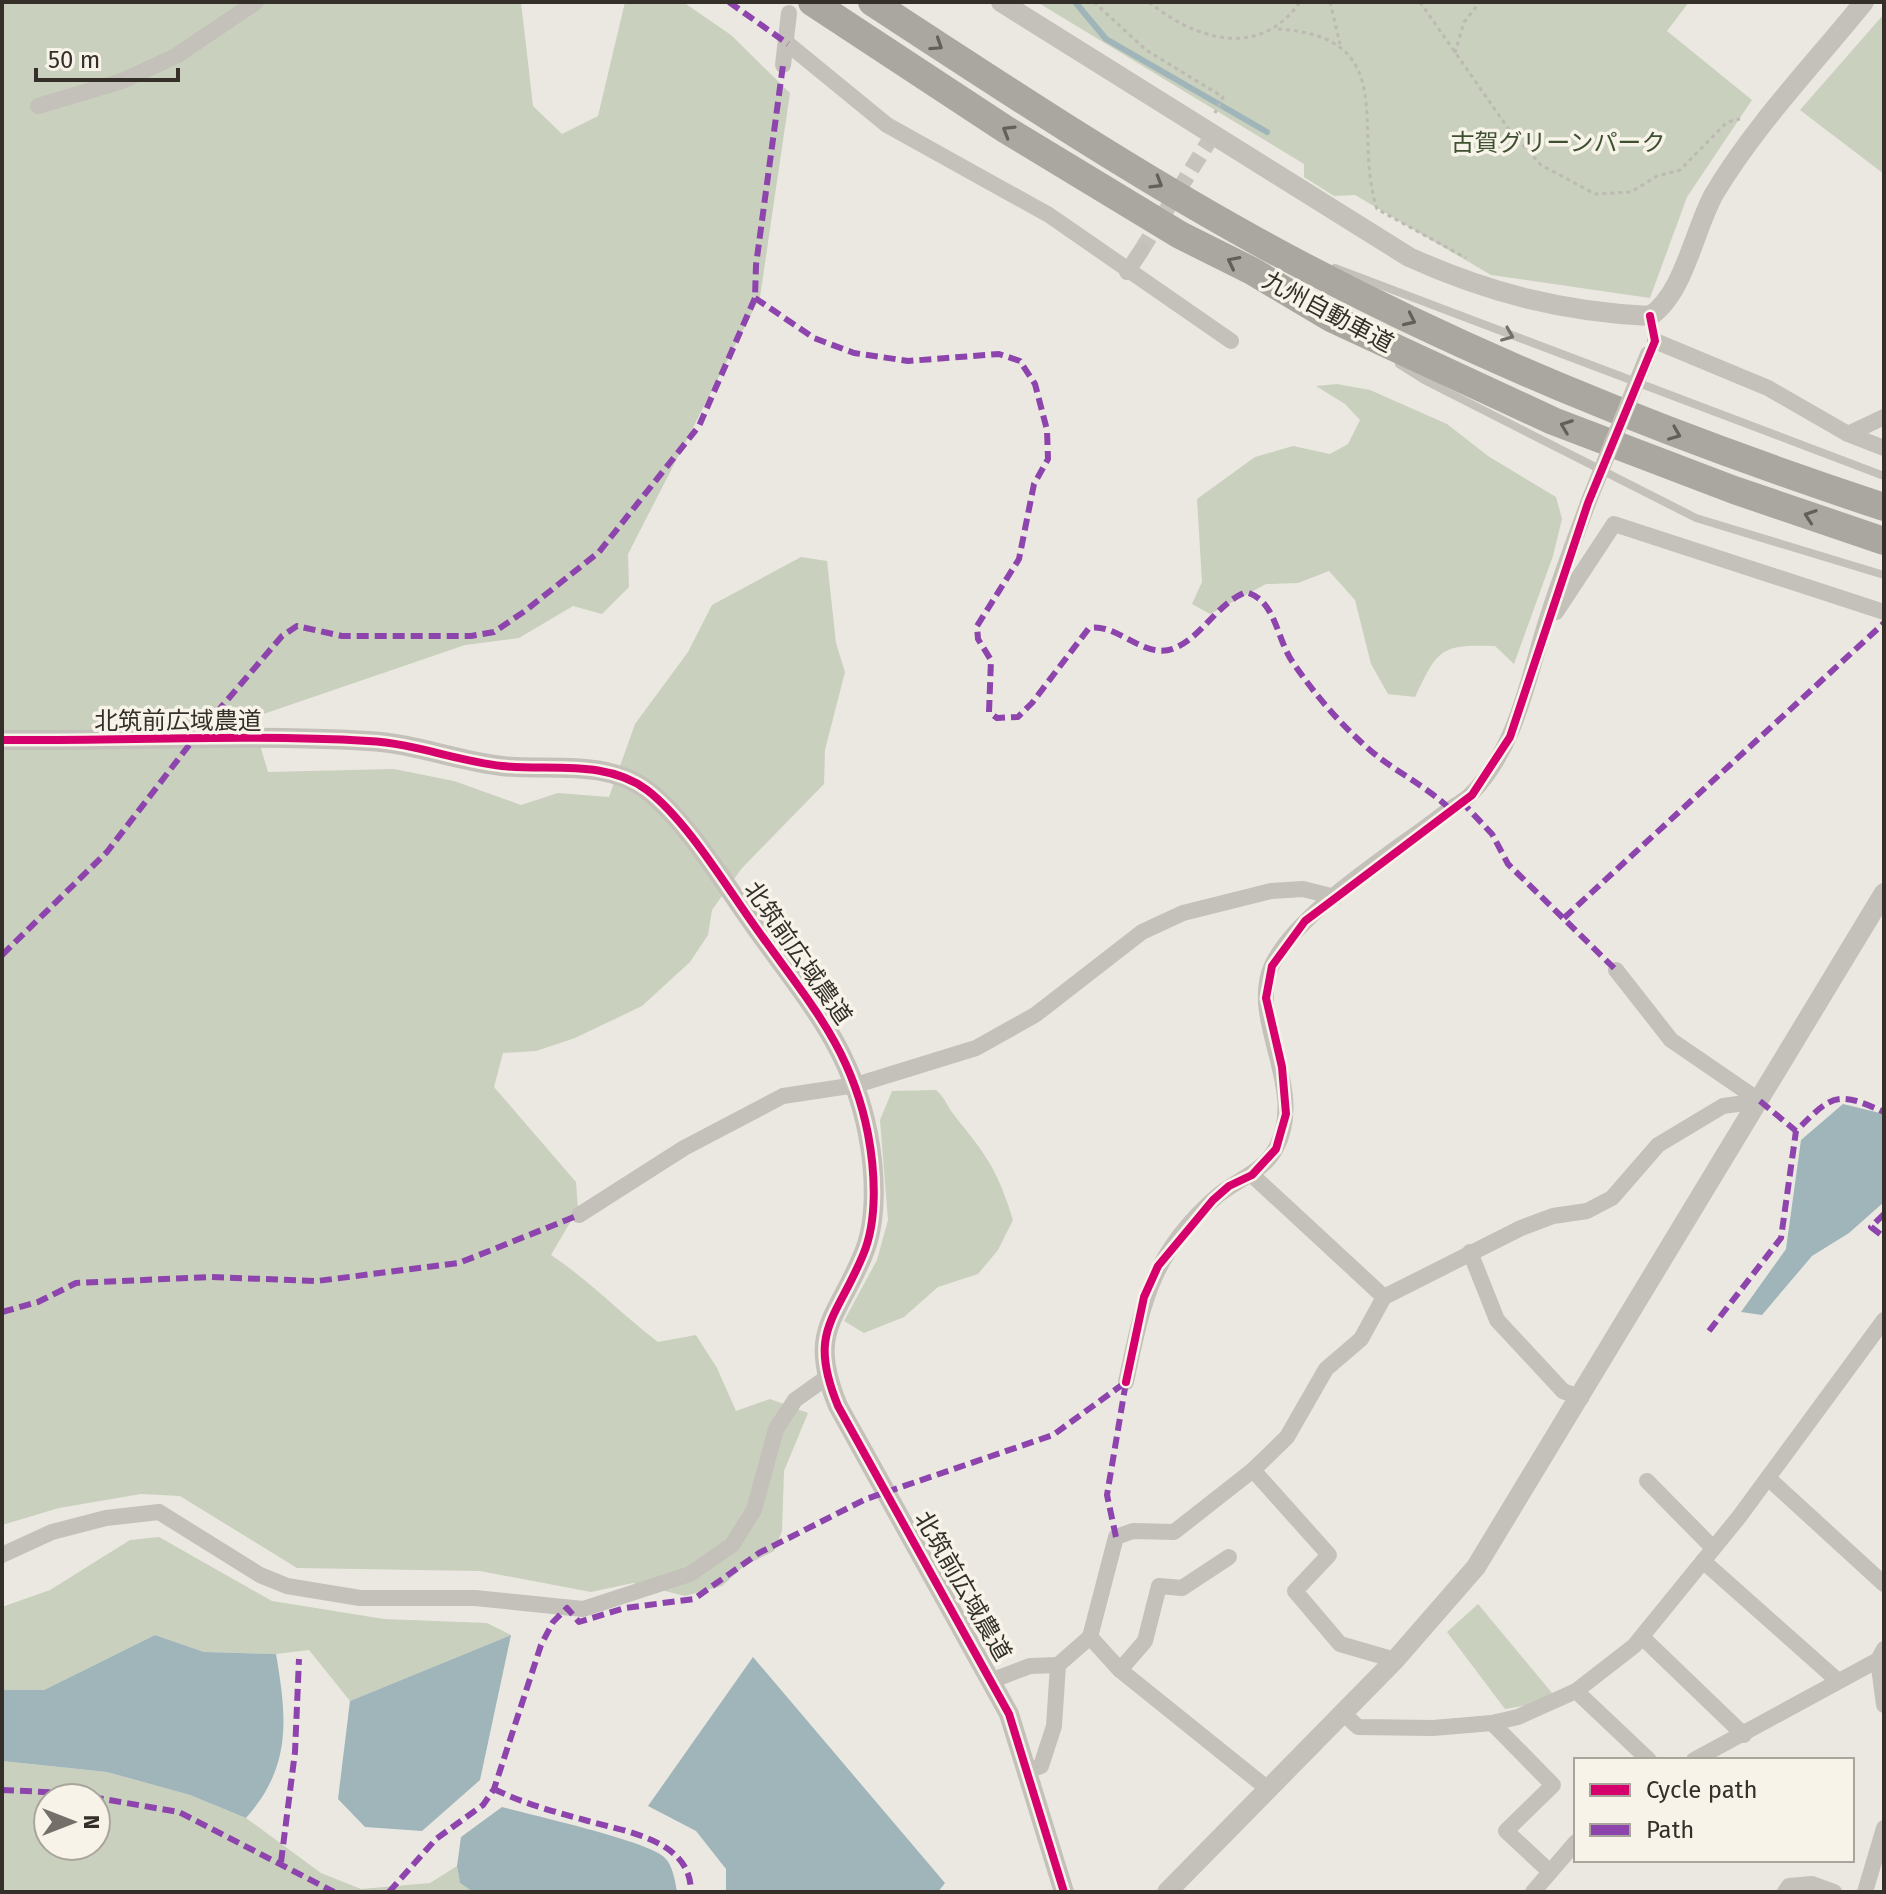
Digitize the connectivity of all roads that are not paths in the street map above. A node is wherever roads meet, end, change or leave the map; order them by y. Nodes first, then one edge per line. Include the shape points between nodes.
1 (256, 2) edge
2 (872, 2) edge
3 (1001, 2) edge
4 (1864, 2) edge
5 (800, 8) edge
6 (788, 44) junction
7 (783, 65) dead end
8 (38, 106) dead end
9 (1252, 238) junction
10 (1141, 251) tunnel mouth
11 (1127, 272) junction
12 (1650, 316) junction
13 (1331, 318) junction
14 (1231, 341) dead end
15 (1652, 348) junction
16 (1884, 417) edge
17 (1848, 434) junction
18 (1884, 448) edge
19 (1884, 476) edge
20 (1884, 507) edge
21 (1884, 541) edge
22 (1884, 575) edge
23 (1884, 612) edge
24 (1542, 633) junction
25 (2, 740) edge
26 (1884, 893) edge
27 (1335, 897) junction
28 (1616, 970) dead end
29 (856, 1085) junction
30 (1760, 1101) junction
31 (1252, 1175) junction
32 (579, 1215) dead end
33 (1470, 1252) junction
34 (1384, 1297) junction
35 (1884, 1320) edge
36 (826, 1378) junction
37 (1126, 1382) dead end
38 (1581, 1398) junction
39 (1253, 1470) junction
40 (1768, 1478) junction
41 (1647, 1481) dead end
42 (1708, 1554) junction
43 (2, 1555) edge
44 (1229, 1557) dead end
45 (1884, 1584) edge
46 (1090, 1637) junction
47 (1642, 1637) junction
48 (1881, 1654) edge
49 (1395, 1660) junction
50 (1058, 1665) junction
51 (1120, 1670) junction
52 (993, 1680) junction
53 (1837, 1680) junction
54 (1576, 1691) junction
55 (1884, 1705) edge
56 (1343, 1713) junction
57 (1492, 1723) junction
58 (1744, 1735) junction
59 (1647, 1758) edge
60 (1698, 1758) edge
61 (1027, 1771) junction
62 (1268, 1789) junction
63 (1884, 1828) edge
64 (1574, 1844) edge
65 (1550, 1872) junction
66 (1064, 1892) edge
67 (1167, 1892) edge
68 (1533, 1892) edge
69 (1785, 1892) edge
70 (1834, 1892) edge
71 (1865, 1892) edge

1 - 8 street via 163,62 122,81
2 -> 9 highway, 九州自動車道 via 1065,128
3 - 12 street via 1377,240 1467,283 1553,306
4 - 12 street via 1715,194 1671,297
5 - 6 street
13 -> 5 highway, 九州自動車道 via 1180,235
6 - 7 street
6 - 11 street via 887,125 1049,215
9 -> 19 lane
9 -> 20 highway, 九州自動車道 via 1393,312 1540,380 1729,456
10 - 11 street
11 - 14 street
12 - 15 street
21 -> 13 highway, 九州自動車道 via 1553,421
13 - 22 lane via 1426,381 1696,518
15 - 17 street via 1768,388
15 - 24 street, bridge
16 - 17 street
17 - 18 street
23 - 24 street via 1614,524
24 - 27 street via 1510,737 1472,795
25 - 29 street, 北筑前広域農道 via 372,741 501,766 607,771 647,790 691,838 829,1029
26 - 30 street
27 - 29 street via 1303,889 1271,891 1183,913 1142,932 1035,1015 976,1048
27 - 31 street via 1288,941 1267,982 1286,1114 1276,1149
28 - 30 street via 1671,1040
29 - 32 street via 783,1096 684,1148
29 - 36 street, 北筑前広域農道 via 872,1166 871,1226 864,1254 826,1330
30 - 33 street via 1723,1106 1658,1145 1612,1198 1587,1211 1521,1228
30 - 38 street
31 - 34 street
31 - 37 street via 1213,1200 1158,1266 1144,1297
33 - 34 street
33 - 38 street via 1497,1320 1563,1391
34 - 39 street via 1361,1339 1326,1369 1287,1437
35 - 40 street
36 - 43 street via 795,1400 776,1429 754,1510 732,1545 690,1574 583,1609 475,1598 360,1598 287,1586 159,1512 52,1532
36 - 52 street, 北筑前広域農道
38 - 49 street via 1476,1567
39 - 46 street via 1174,1532 1133,1531 1116,1537
39 - 49 street via 1329,1555 1295,1591 1340,1644
40 - 42 street
40 - 45 street
41 - 42 street
42 - 47 street
42 - 53 street
44 - 51 street via 1182,1588 1159,1586 1145,1641
46 - 50 street
46 - 51 street
47 - 54 street
47 - 58 street
48 - 53 street
48 - 55 street
49 - 56 street
50 - 52 street via 1030,1666
50 - 61 street via 1049,1751 1041,1766
51 - 62 street
52 - 61 street, 北筑前広域農道
53 - 58 street
54 - 57 street
54 - 59 street
56 - 57 street via 1358,1727
56 - 62 street
57 - 65 street via 1553,1785 1506,1831
58 - 60 street
61 - 66 street, 北筑前広域農道
62 - 67 street
63 - 71 street
64 - 65 street
65 - 68 street
69 - 70 street via 1789,1886 1812,1884

